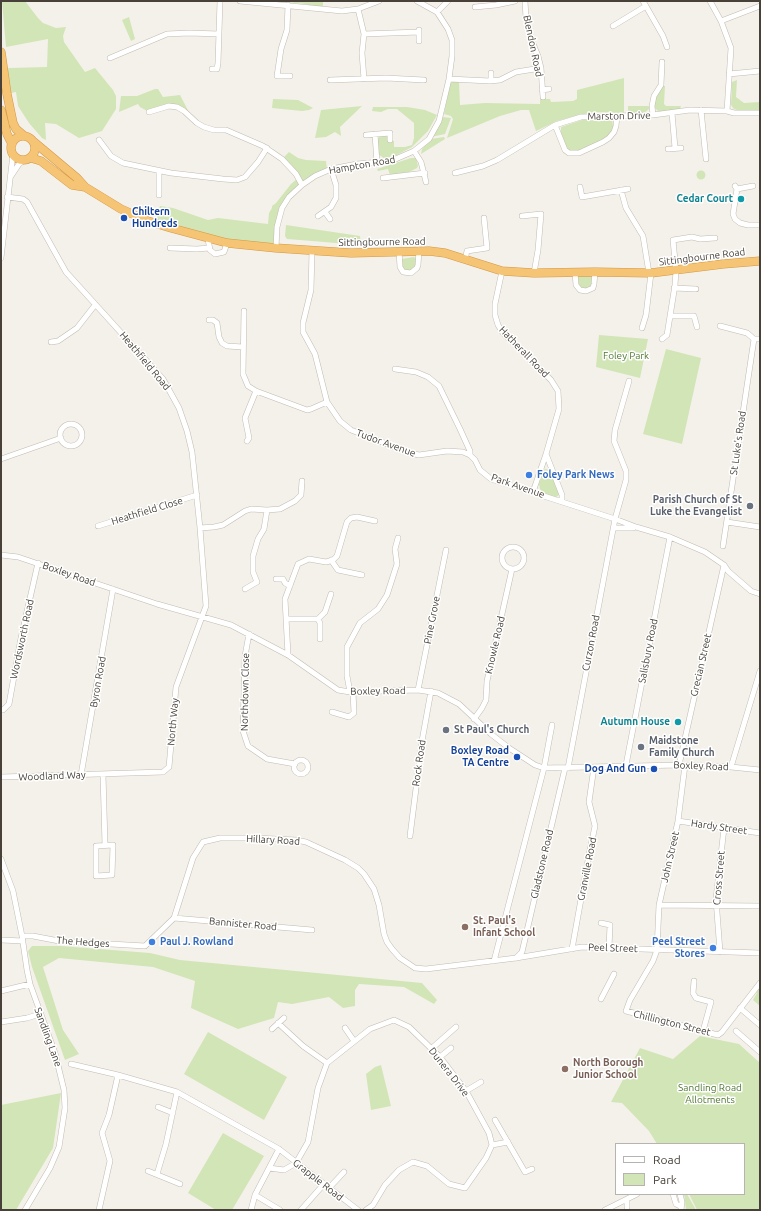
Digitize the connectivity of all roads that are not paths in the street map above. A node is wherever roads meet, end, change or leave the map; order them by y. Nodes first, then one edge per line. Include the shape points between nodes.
1 (220, 1) edge
2 (240, 1) edge
3 (379, 1) edge
4 (417, 1) edge
5 (448, 1) edge
6 (515, 1) edge
7 (525, 1) edge
8 (644, 1) edge
9 (710, 1) edge
10 (254, 2) edge
11 (288, 5) junction
12 (646, 6) junction
13 (760, 6) edge
14 (475, 7) dead end
15 (358, 9) junction
16 (437, 12) junction
17 (721, 21) junction
18 (613, 26) dead end
19 (219, 34) junction
20 (364, 34) junction
21 (418, 41) dead end
22 (667, 47) dead end
23 (1, 52) edge
24 (110, 58) dead end
25 (662, 62) dead end
26 (540, 68) junction
27 (212, 69) dead end
28 (760, 71) edge
29 (416, 73) dead end
30 (491, 73) dead end
31 (729, 74) junction
32 (290, 76) dead end
33 (364, 79) junction
34 (449, 79) junction
35 (330, 80) dead end
36 (416, 80) junction
37 (424, 80) dead end
38 (492, 81) junction
39 (550, 89) dead end
40 (542, 90) junction
41 (543, 97) dead end
42 (1, 110) edge
43 (701, 110) junction
44 (727, 111) junction
45 (149, 112) dead end
46 (672, 112) junction
47 (760, 114) edge
48 (653, 115) junction
49 (617, 116) junction
50 (3, 125) edge
51 (555, 125) junction
52 (376, 134) junction
53 (23, 135) junction
54 (366, 135) dead end
55 (99, 140) dead end
56 (390, 140) dead end
57 (34, 142) junction
58 (12, 144) junction
59 (267, 148) junction
60 (675, 148) junction
61 (681, 148) dead end
62 (668, 149) dead end
63 (414, 151) junction
64 (12, 154) junction
65 (27, 159) junction
66 (706, 159) dead end
67 (377, 163) junction
68 (332, 169) junction
69 (159, 171) junction
70 (425, 173) junction
71 (455, 173) dead end
72 (10, 177) junction
73 (386, 177) dead end
74 (426, 182) dead end
75 (302, 185) junction
76 (753, 186) dead end
77 (84, 187) junction
78 (580, 187) dead end
79 (622, 190) junction
80 (628, 190) dead end
81 (159, 195) dead end
82 (7, 197) junction
83 (325, 212) junction
84 (318, 216) dead end
85 (522, 216) dead end
86 (484, 218) dead end
87 (330, 219) dead end
88 (760, 224) edge
89 (715, 238) dead end
90 (208, 239) junction
91 (227, 243) junction
92 (170, 248) dead end
93 (209, 248) junction
94 (276, 248) junction
95 (419, 250) junction
96 (312, 251) junction
97 (399, 251) junction
98 (1, 258) edge
99 (465, 260) junction
100 (760, 261) edge
101 (502, 271) junction
102 (676, 271) junction
103 (575, 272) junction
104 (595, 272) junction
105 (650, 273) junction
106 (534, 274) junction
107 (674, 288) junction
108 (696, 289) dead end
109 (95, 305) junction
110 (244, 312) dead end
111 (670, 316) junction
112 (209, 320) dead end
113 (720, 326) dead end
114 (697, 327) dead end
115 (642, 328) dead end
116 (662, 339) dead end
117 (754, 339) junction
118 (760, 340) edge
119 (51, 342) dead end
120 (243, 347) junction
121 (395, 369) dead end
122 (629, 381) dead end
123 (256, 391) junction
124 (327, 402) junction
125 (61, 438) junction
126 (247, 440) dead end
127 (546, 454) junction
128 (470, 455) junction
129 (1, 459) edge
130 (302, 481) dead end
131 (533, 492) junction
132 (197, 495) junction
133 (562, 501) junction
134 (267, 510) junction
135 (615, 519) junction
136 (375, 521) dead end
137 (727, 522) junction
138 (98, 526) dead end
139 (760, 527) edge
140 (200, 528) junction
141 (614, 528) junction
142 (636, 528) junction
143 (670, 536) junction
144 (398, 538) dead end
145 (723, 546) dead end
146 (446, 550) dead end
147 (1, 555) edge
148 (331, 560) junction
149 (38, 563) junction
150 (724, 565) junction
151 (512, 569) junction
152 (362, 575) dead end
153 (276, 579) dead end
154 (290, 586) junction
155 (114, 589) junction
156 (244, 589) dead end
157 (331, 594) dead end
158 (760, 594) edge
159 (202, 616) junction
160 (318, 619) junction
161 (286, 620) junction
162 (249, 634) junction
163 (320, 639) dead end
164 (288, 655) junction
165 (760, 671) edge
166 (418, 690) junction
167 (431, 691) junction
168 (352, 692) junction
169 (1, 710) edge
170 (332, 712) dead end
171 (474, 719) junction
172 (552, 725) dead end
173 (295, 764) dead end
174 (626, 765) junction
175 (679, 765) junction
176 (685, 765) junction
177 (594, 767) junction
178 (731, 767) junction
179 (544, 768) junction
180 (566, 768) junction
181 (760, 770) edge
182 (104, 774) junction
183 (81, 775) junction
184 (1, 777) edge
185 (678, 821) junction
186 (724, 828) junction
187 (760, 833) edge
188 (410, 836) dead end
189 (105, 845) junction
190 (1, 859) edge
191 (659, 905) junction
192 (716, 905) junction
193 (760, 906) edge
194 (174, 918) junction
195 (601, 923) dead end
196 (312, 930) dead end
197 (23, 939) junction
198 (1, 940) edge
199 (145, 946) joint
200 (609, 948) junction
201 (572, 949) junction
202 (657, 950) junction
203 (720, 952) junction
204 (760, 953) edge
205 (516, 958) junction
206 (494, 961) junction
207 (614, 974) dead end
208 (694, 981) dead end
209 (760, 983) edge
210 (30, 984) junction
211 (1, 991) edge
212 (601, 999) dead end
213 (740, 1008) junction
214 (40, 1014) junction
215 (284, 1018) dead end
216 (1, 1022) edge
217 (278, 1023) junction
218 (760, 1025) edge
219 (456, 1027) dead end
220 (345, 1028) dead end
221 (272, 1029) dead end
222 (703, 1031) junction
223 (736, 1031) dead end
224 (354, 1041) junction
225 (452, 1048) dead end
226 (431, 1049) junction
227 (760, 1052) edge
228 (440, 1057) junction
229 (327, 1063) junction
230 (71, 1064) dead end
231 (118, 1075) junction
232 (481, 1082) dead end
233 (466, 1091) junction
234 (177, 1092) junction
235 (158, 1107) dead end
236 (173, 1113) junction
237 (495, 1120) dead end
238 (508, 1142) junction
239 (492, 1145) junction
240 (278, 1149) junction
241 (296, 1163) junction
242 (269, 1168) junction
243 (532, 1169) dead end
244 (148, 1171) dead end
245 (344, 1172) dead end
246 (158, 1174) junction
247 (180, 1184) dead end
248 (324, 1184) junction
249 (329, 1188) junction
250 (255, 1195) junction
251 (635, 1195) edge
252 (673, 1195) edge
253 (680, 1195) edge
254 (627, 1199) junction
255 (681, 1208) edge
256 (626, 1209) edge
257 (25, 1210) edge
258 (99, 1210) edge
259 (251, 1210) edge
260 (280, 1210) edge
261 (301, 1210) edge
262 (358, 1210) edge
263 (366, 1210) edge
264 (605, 1210) edge

1 - 19 street
2 - 10 street
3 - 15 street
4 - 16 street, Hampton Road
5 - 16 street
6 - 14 street
7 - 26 street, Blendon Road via 526,18
8 - 12 street
9 - 17 street
10 - 11 street
11 - 15 street via 329,10
11 - 32 street via 287,30 277,76
12 - 18 street
12 - 22 street
13 - 17 street
15 - 20 street
16 - 34 street, Hampton Road via 452,40
17 - 31 street via 731,48
19 - 24 street via 167,34
19 - 27 street via 217,68
20 - 21 street via 419,31
20 - 33 street
23 - 53 highway via 13,123
25 - 48 street via 665,69 661,85 654,96
26 - 38 street via 516,72
26 - 40 street, Blendon Road
28 - 31 street
29 - 36 street
30 - 38 street
31 - 44 street
33 - 35 street
33 - 36 street
34 - 38 street
34 - 63 street, Hampton Road via 440,121 429,139
36 - 37 street
39 - 40 street, Blendon Road
40 - 41 street, Blendon Road
42 - 50 highway
43 - 44 street, Marston Drive
43 - 46 street, Marston Drive
43 - 66 street
44 - 47 street, Marston Drive
45 - 59 street via 170,106 177,107 204,127 226,130
46 - 48 street, Marston Drive
46 - 60 street
48 - 49 street, Marston Drive
49 - 51 street, Marston Drive via 581,117
49 - 51 street via 614,132 609,138 579,153 565,150
50 - 58 highway
51 - 71 street, Marston Drive via 497,160 467,173
52 - 54 street
52 - 56 street via 390,133
52 - 67 street
53 - 57 highway via 30,137
53 - 58 highway via 16,138
55 - 69 street via 108,154 118,162
57 - 65 highway via 36,149
57 - 77 highway, Sittingbourne Road via 77,178
58 - 64 highway
59 - 69 street via 249,174 241,179 196,177
59 - 75 street via 282,159
60 - 61 street
60 - 62 street
63 - 67 street, Hampton Road via 391,161
63 - 70 street
64 - 65 highway via 17,158
64 - 72 street
65 - 72 street via 19,164
65 - 77 highway, Sittingbourne Road via 41,161 72,185
67 - 68 street, Hampton Road
68 - 75 street, Hampton Road
68 - 83 street via 336,194 333,204
69 - 81 street
70 - 73 street
70 - 74 street
72 - 82 street
75 - 94 street, Hampton Road via 282,208 277,227
76 - 88 street via 736,188 733,214 740,223
77 - 90 highway, Sittingbourne Road via 116,206 148,220
78 - 79 street via 582,197
79 - 80 street
79 - 105 street via 626,208 643,236
82 - 98 street
82 - 109 street, Heathfield Road via 27,202 64,268
83 - 84 street
83 - 87 street
85 - 106 street via 541,214
86 - 99 street via 487,248 467,251
89 - 102 street via 692,237 673,240
90 - 91 highway, Sittingbourne Road
90 - 93 street
91 - 93 street via 224,252 219,254 212,253
91 - 94 highway, Sittingbourne Road
92 - 93 street
94 - 96 highway, Sittingbourne Road
95 - 97 highway, Sittingbourne Road
95 - 97 street via 417,268 411,273 404,272 400,267
95 - 99 highway, Sittingbourne Road via 445,253
96 - 97 highway, Sittingbourne Road
96 - 124 street, Tudor Avenue via 311,290 302,329 315,354
99 - 101 highway, Sittingbourne Road
100 - 102 highway, Sittingbourne Road
101 - 106 highway, Sittingbourne Road
101 - 127 street, Hatherall Road via 495,304 498,325 551,380 558,391 559,409
102 - 105 highway, Sittingbourne Road
102 - 107 street
103 - 104 highway, Sittingbourne Road
103 - 104 street via 576,285 580,290 586,291 593,288
103 - 106 highway, Sittingbourne Road
104 - 105 highway, Sittingbourne Road
105 - 115 street via 646,315
107 - 108 street
107 - 111 street
109 - 119 street via 77,328 58,341
109 - 132 street, Heathfield Road via 163,379 173,396 190,442
110 - 120 street
111 - 114 street via 694,316
111 - 116 street via 667,335
112 - 120 street via 217,323 222,343 227,346
113 - 117 street via 747,333
117 - 118 street
117 - 137 street, St Luke's Road
120 - 123 street via 243,377 248,386
121 - 128 street, Park Avenue via 416,372 439,386
122 - 135 street, Curzon Road via 615,430 614,441 626,471 626,480
123 - 124 street via 307,410
123 - 126 street via 245,418 249,438
124 - 128 street, Tudor Avenue via 340,421 351,430 410,453 419,455 447,451
125 - 125 street via 62,429 66,425 75,425 81,431 80,440 75,444 67,444
125 - 129 street
127 - 131 street, Hatherall Road
127 - 133 street
128 - 131 street, Park Avenue via 480,470 491,479
130 - 134 street via 301,495 295,501 280,509
131 - 133 street, Park Avenue
132 - 138 street, Heathfield Close
132 - 140 street, Heathfield Road
133 - 135 street, Park Avenue
134 - 140 street via 251,509 223,525
134 - 156 street via 264,529 258,538 253,556 253,572 257,582
135 - 141 street, Curzon Road
135 - 142 street, Park Avenue
136 - 148 street via 357,517 346,522 337,556
137 - 139 street
137 - 145 street, St Luke's Road
140 - 159 street, Heathfield Road via 206,597
141 - 142 street
141 - 180 street, Curzon Road
142 - 143 street, Park Avenue
143 - 150 street, Park Avenue via 705,552
143 - 174 street, Salisbury Road
144 - 168 street via 395,549 397,564 387,595 378,609 360,623 347,648 347,676
146 - 166 street, Pine Grove
147 - 149 street, Boxley Road
148 - 152 street via 338,570
148 - 154 street via 326,562 309,559 298,564
149 - 155 street, Boxley Road
149 - 169 street, Wordsworth Road via 9,704
150 - 158 street, Park Avenue via 752,591
150 - 175 street, Grecian Street
151 - 151 street, Knowle Road via 505,566 502,556 506,550 513,548 520,550 524,560 518,568
151 - 171 street, Knowle Road via 487,681 486,700
153 - 154 street via 283,579
154 - 161 street via 286,598
155 - 159 street, Boxley Road
155 - 183 street, Byron Road
157 - 160 street via 325,612
159 - 162 street, Boxley Road
159 - 182 street, North Way via 176,687 168,767 163,772
160 - 161 street
160 - 163 street
161 - 164 street
162 - 164 street, Boxley Road
162 - 173 street, Northdown Close via 245,664 245,739 248,746 267,759
164 - 168 street, Boxley Road via 338,690
165 - 178 street
166 - 167 street, Boxley Road
166 - 168 street, Boxley Road
167 - 171 street, Boxley Road via 459,704
167 - 188 street, Rock Road
168 - 170 street via 354,713 349,717
171 - 179 street, Boxley Road via 509,748
172 - 179 street
174 - 175 street, Boxley Road
174 - 177 street, Boxley Road
175 - 176 street, Boxley Road
176 - 178 street, Boxley Road
176 - 185 street, John Street
177 - 180 street, Boxley Road
177 - 201 street, Granville Road via 589,802 595,826
178 - 181 street, Boxley Road
179 - 180 street, Boxley Road
179 - 206 street
180 - 205 street, Gladstone Road via 522,952
182 - 183 street, Woodland Way
182 - 189 street
183 - 184 street, Woodland Way
185 - 186 street, Hardy Street
185 - 191 street, John Street
186 - 187 street, Hardy Street
186 - 192 street, Cross Street
189 - 189 street via 96,846 96,876 112,875 113,845
190 - 197 street, Sandling Lane via 12,889
191 - 192 street
191 - 202 street, John Street
192 - 193 street
192 - 203 street, Cross Street
194 - 196 street, Bannister Road
194 - 199 street, Hillary Road
194 - 206 street, Hillary Road via 193,858 203,842 220,838 296,840 345,860 364,874 374,889 388,942 392,949 415,968
195 - 200 street via 610,925
197 - 198 street, The Hedges
197 - 199 street, The Hedges via 33,936 59,941
197 - 210 street, Sandling Lane
200 - 201 street, Peel Street
200 - 202 street, Peel Street
201 - 205 street, Peel Street
202 - 203 street, Peel Street
202 - 222 street, Chillington Street via 626,1012
203 - 204 street, Peel Street
205 - 206 street, Hillary Road
207 - 212 street
208 - 222 street via 696,998 711,1002
209 - 213 street
210 - 211 street
210 - 214 street, Sandling Lane
213 - 218 street
213 - 222 street, Chillington Street via 718,1035
214 - 216 street
214 - 257 street, Sandling Lane via 59,1065 65,1108 56,1156
215 - 217 street
217 - 221 street
217 - 229 street via 303,1046
219 - 226 street
220 - 224 street
223 - 227 street
224 - 226 street, Dunera Drive via 370,1029 394,1020 409,1027
224 - 229 street, Dunera Drive
225 - 228 street
226 - 228 street, Dunera Drive
228 - 233 street, Dunera Drive
229 - 241 street via 318,1088 308,1142
230 - 231 street, Grapple Road
231 - 234 street, Grapple Road
231 - 258 street via 109,1116 102,1133 110,1161
232 - 233 street
233 - 239 street, Dunera Drive via 489,1133
234 - 236 street
234 - 240 street, Grapple Road
235 - 236 street
236 - 246 street
237 - 238 street
238 - 239 street
238 - 243 street via 525,1172
239 - 263 street via 465,1188 449,1184 427,1166 413,1162 399,1170 385,1185 373,1205
240 - 241 street, Grapple Road
240 - 242 street
241 - 242 street via 284,1170
241 - 248 street, Grapple Road
242 - 250 street
244 - 246 street
245 - 249 street
246 - 247 street
248 - 249 street, Grapple Road
248 - 261 street
249 - 262 street, Grapple Road
250 - 259 street
250 - 260 street
251 - 254 street
252 - 255 street via 676,1204
253 - 255 street
254 - 256 street
254 - 264 street

